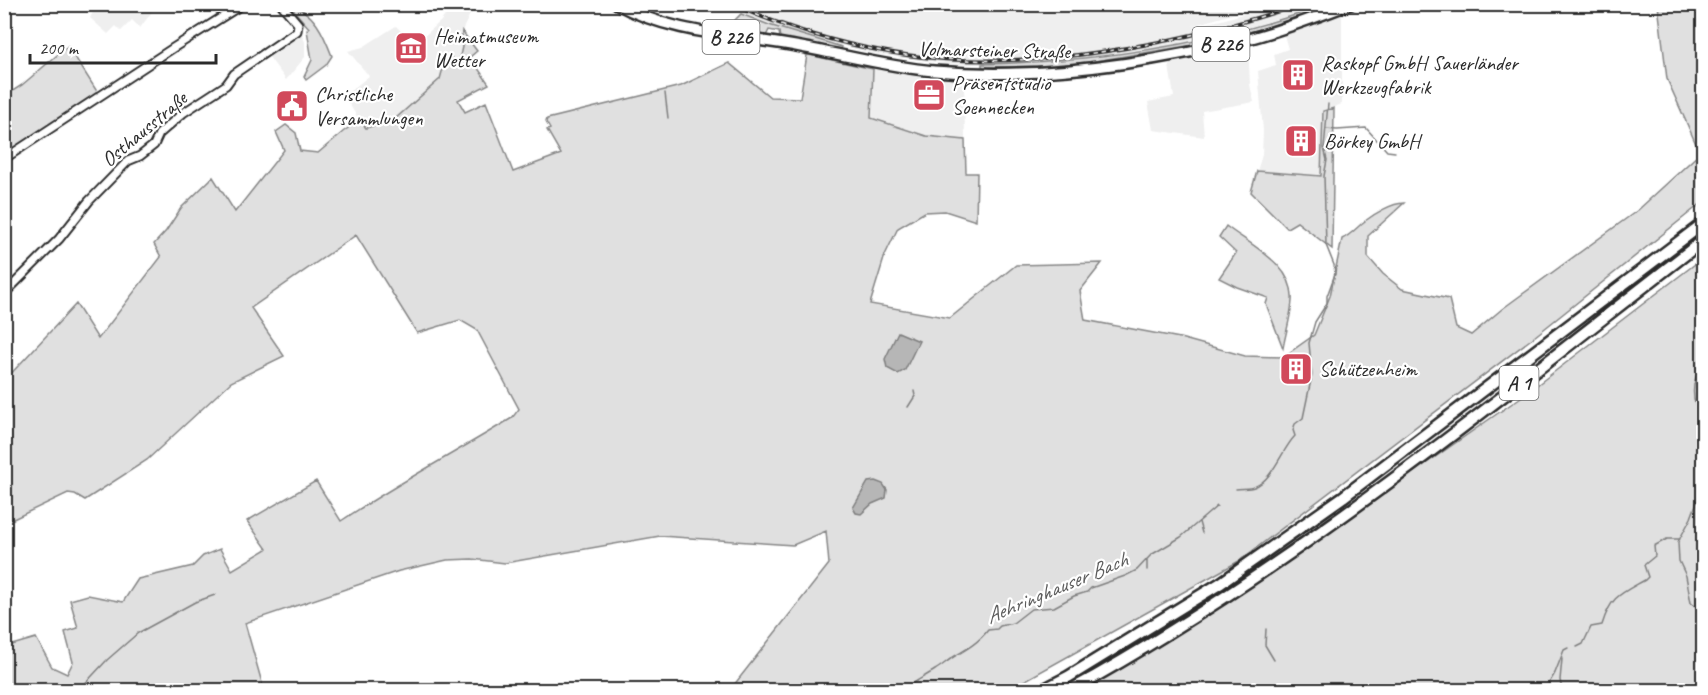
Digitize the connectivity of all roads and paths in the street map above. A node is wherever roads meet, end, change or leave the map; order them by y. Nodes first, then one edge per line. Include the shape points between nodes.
1 (243, 4) edge
2 (281, 4) edge
3 (616, 4) edge
4 (1351, 4) edge
5 (4, 159) edge
6 (1704, 223) edge
7 (1704, 240) edge
8 (4, 294) edge
9 (1043, 690) edge
10 (1071, 690) edge

1 - 5 street
2 - 8 street, Osthausstraße via 298,24 297,31 183,113 159,134 154,145 128,161
3 - 4 main road, Volmarsteiner Straße / B 226 via 673,26 933,71 1059,72 1249,38
6 - 9 highway, A 1 via 1343,497 1221,583
7 - 10 highway, A 1 via 1334,523 1217,603

